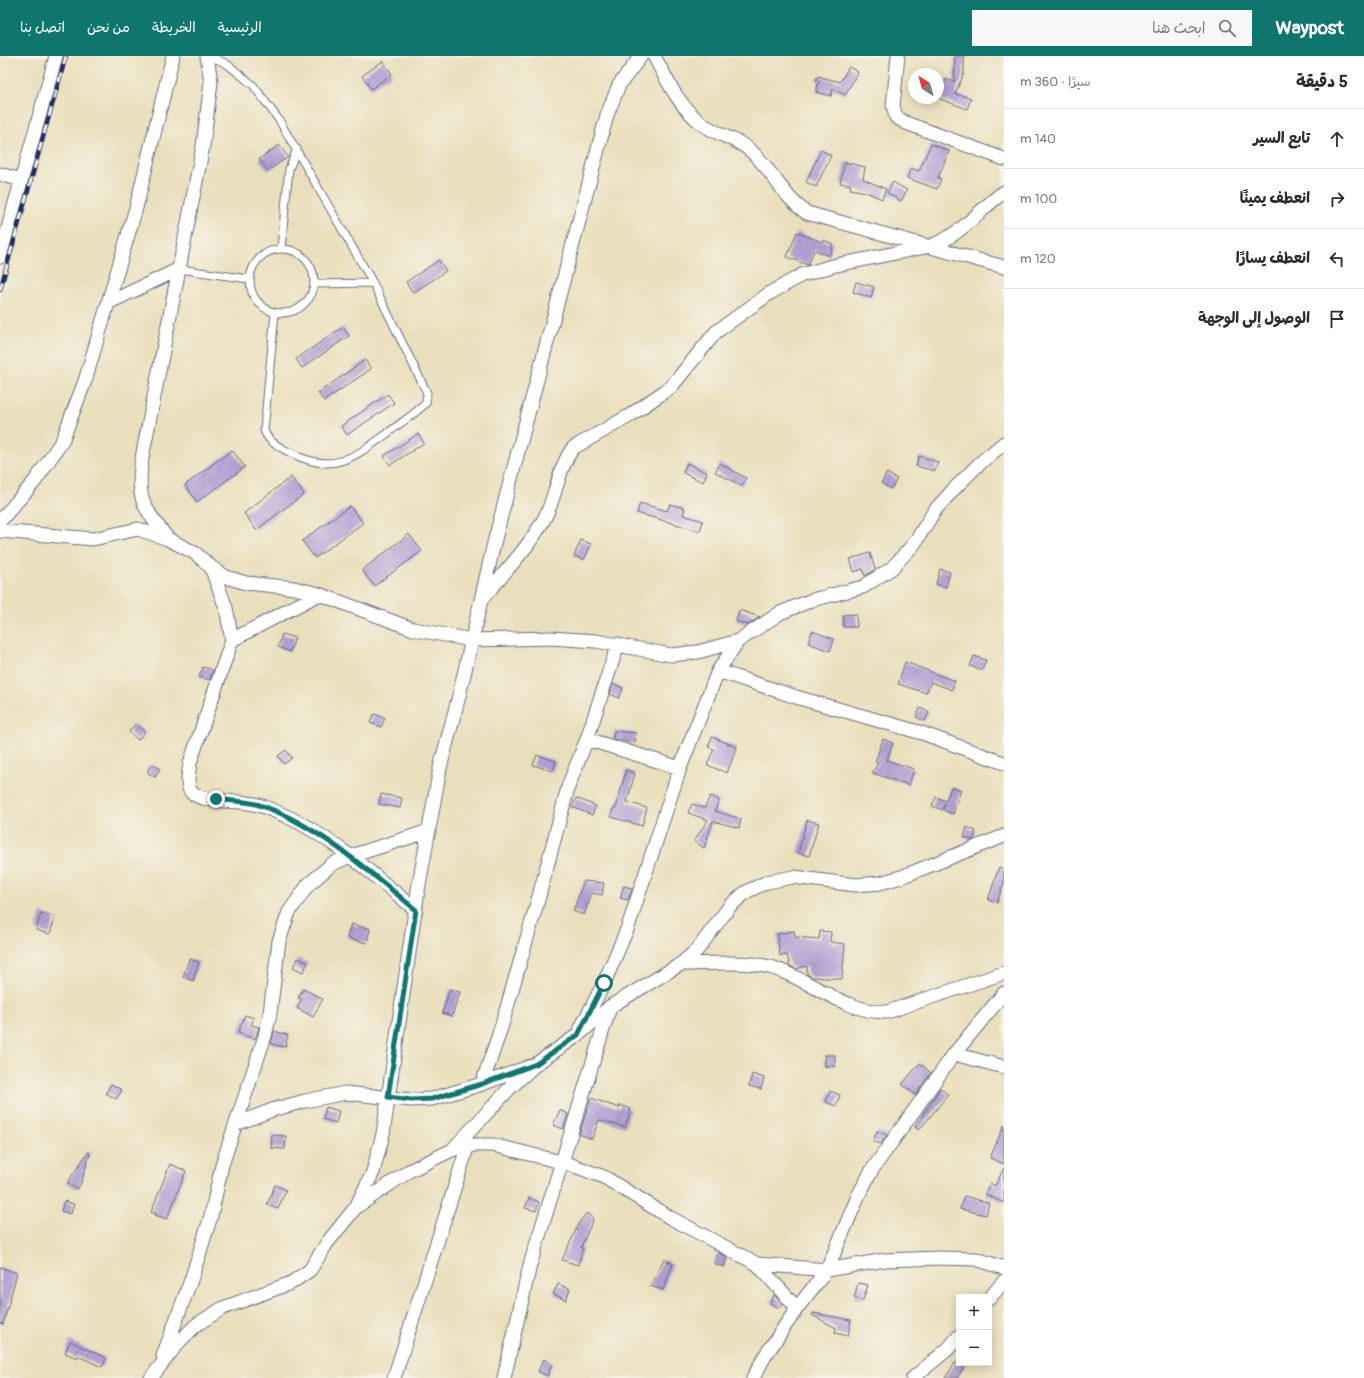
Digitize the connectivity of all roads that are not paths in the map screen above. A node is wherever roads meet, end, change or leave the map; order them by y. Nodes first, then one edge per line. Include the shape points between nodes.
1 (56, 56) edge
2 (173, 56) edge
3 (207, 56) edge
4 (210, 56) edge
5 (641, 56) edge
6 (654, 56) edge
7 (898, 56) edge
8 (297, 150) junction
9 (1004, 159) edge
10 (0, 174) edge
11 (21, 180) junction
12 (1004, 192) edge
13 (930, 246) junction
14 (281, 248) junction
15 (0, 257) edge
16 (1004, 267) edge
17 (179, 268) junction
18 (249, 278) junction
19 (373, 283) junction
20 (315, 284) junction
21 (108, 303) junction
22 (275, 313) junction
23 (1004, 443) edge
24 (0, 521) edge
25 (0, 531) edge
26 (168, 539) junction
27 (211, 567) junction
28 (319, 594) junction
29 (481, 600) junction
30 (232, 640) junction
31 (471, 640) junction
32 (738, 641) junction
33 (618, 644) junction
34 (718, 671) junction
35 (587, 739) junction
36 (1004, 763) edge
37 (680, 768) junction
38 (429, 831) junction
39 (1004, 836) edge
40 (348, 857) junction
41 (416, 910) junction
42 (681, 964) junction
43 (1004, 973) edge
44 (1004, 993) edge
45 (611, 1006) junction
46 (578, 1035) junction
47 (954, 1054) junction
48 (536, 1064) junction
49 (1004, 1067) edge
50 (482, 1084) junction
51 (388, 1097) junction
52 (236, 1124) junction
53 (468, 1145) junction
54 (452, 1150) junction
55 (563, 1162) junction
56 (356, 1207) junction
57 (757, 1264) junction
58 (1004, 1268) edge
59 (827, 1270) junction
60 (1004, 1281) edge
61 (992, 1295) edge
62 (797, 1308) junction
63 (956, 1340) edge
64 (155, 1373) edge
65 (394, 1378) edge
66 (504, 1378) edge
67 (753, 1378) edge
68 (913, 1378) edge

1 - 11 street
2 - 21 street via 136,208
3 - 17 street via 211,82 210,100
4 - 8 lane via 227,64 253,85 267,102
5 - 29 street via 619,85 607,115
6 - 13 street via 681,102 703,125 751,150 767,166 798,207 807,213
7 - 9 street via 893,106 896,117
8 - 14 lane via 289,169
8 - 19 lane
10 - 11 street
11 - 15 street
12 - 13 street via 957,233 944,242
13 - 16 street
13 - 29 street via 832,266 802,275 742,311 716,332 671,387 629,416 573,448 559,474 547,513 533,537
14 - 18 lane via 260,259
14 - 20 lane via 296,252 308,263 315,273
17 - 18 lane
17 - 21 street
17 - 26 street via 139,482 144,508
18 - 22 lane via 253,297 261,306
19 - 20 lane
19 - 22 lane via 428,398 423,406 346,461 318,464 302,459 266,437 264,423
20 - 22 lane via 312,296 304,305 293,312
21 - 24 street via 85,381 62,440 35,481
23 - 32 street via 979,464 935,510 914,544 892,568 863,587 812,600 780,613
25 - 26 street via 93,539 138,529
26 - 27 street via 195,553
27 - 28 street via 246,583 294,588
27 - 30 street via 226,608
28 - 30 street
28 - 31 street via 413,629
29 - 31 street
30 - 40 street via 190,763 188,783 192,792 202,798 255,804 286,816 313,831
31 - 33 street via 552,638
31 - 38 street via 440,768
32 - 33 street via 698,652 671,655
32 - 34 street
33 - 35 street
34 - 36 street via 796,697 922,733
34 - 37 street
35 - 37 street
35 - 50 street via 569,784 532,922
37 - 46 street via 628,927
38 - 40 street
38 - 41 street
39 - 42 street via 880,883 856,885 793,877 767,882 746,892 730,906 697,950
40 - 41 street
40 - 52 street via 332,864 308,885 289,912 279,941 265,1036
41 - 51 street
42 - 43 street via 735,964 778,969 835,998 872,1012 887,1012
42 - 45 street
44 - 47 street
45 - 46 street
45 - 55 street
46 - 48 street
47 - 49 street
47 - 59 street via 872,1170 859,1194
48 - 50 street
48 - 54 street
50 - 51 street via 432,1099
51 - 52 street via 346,1093 272,1110
51 - 56 street via 383,1134 373,1172
52 - 64 street via 222,1165 211,1216 192,1278
53 - 54 street
53 - 55 street via 492,1145
53 - 65 street
54 - 56 street via 409,1171
55 - 57 street via 604,1177 669,1217
55 - 66 street via 530,1265
56 - 64 street via 327,1243 310,1270 291,1283 223,1308 196,1325
57 - 59 street
57 - 62 street
58 - 59 street via 976,1259 939,1258 885,1260
59 - 62 street
60 - 61 street
62 - 67 street
63 - 68 street

